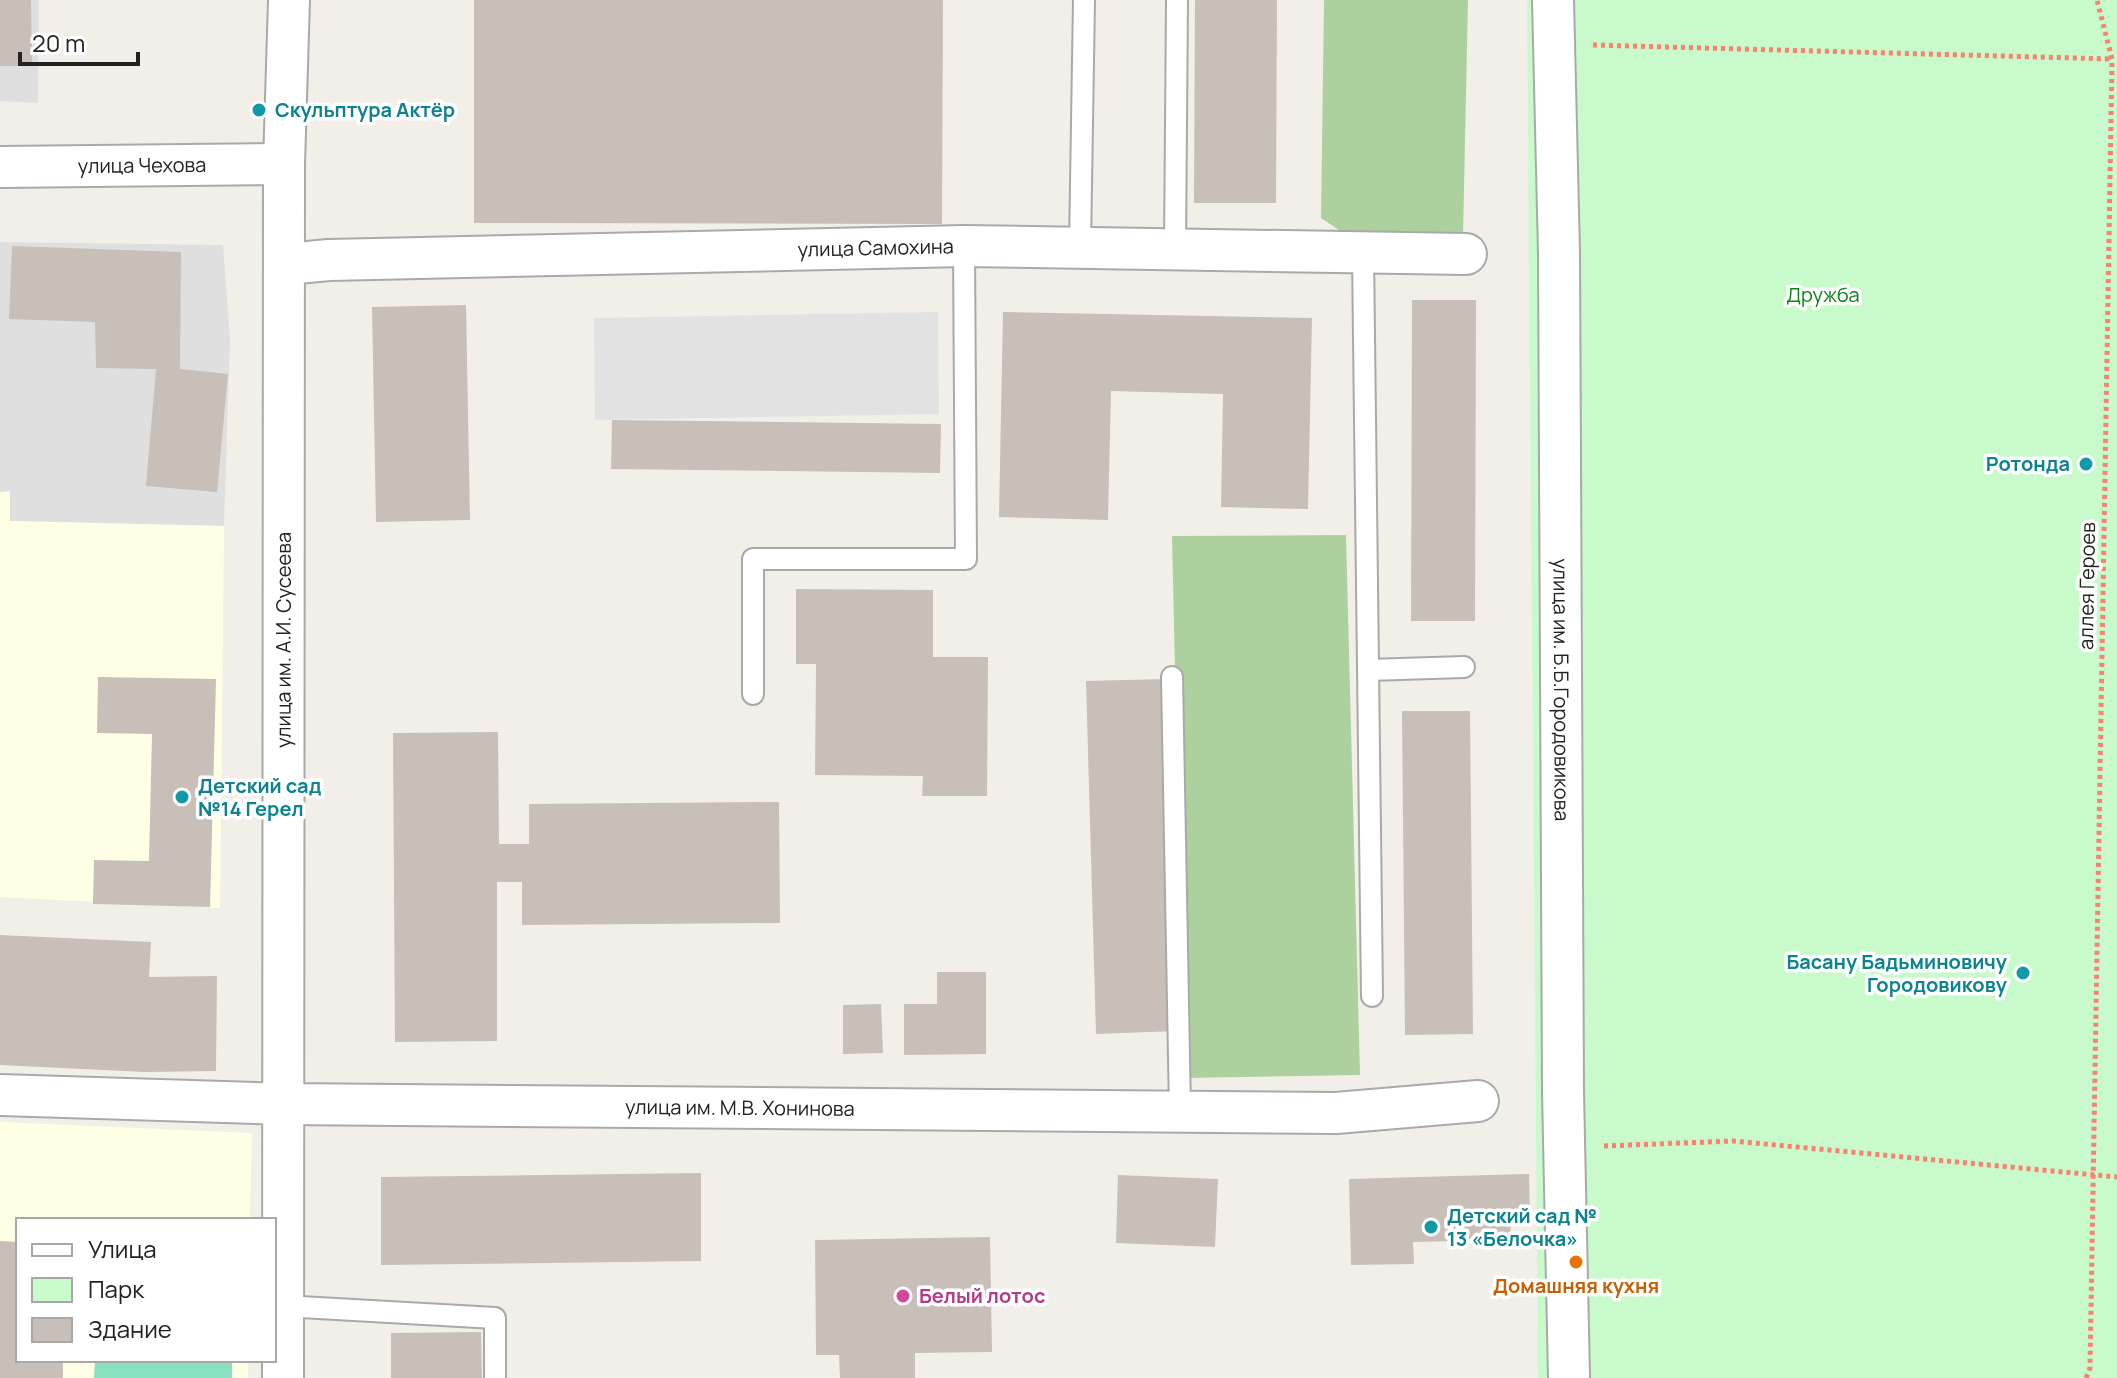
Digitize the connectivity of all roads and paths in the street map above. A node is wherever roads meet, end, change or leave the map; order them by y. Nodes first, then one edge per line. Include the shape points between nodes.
1 (289, 0) edge
2 (1084, 0) edge
3 (1177, 0) edge
4 (1553, 0) edge
5 (2097, 0) edge
6 (1553, 44) junction
7 (2112, 59) junction
8 (284, 164) junction
9 (0, 167) edge
10 (964, 246) junction
11 (1080, 246) junction
12 (1175, 249) junction
13 (1363, 254) junction
14 (1466, 254) dead end
15 (286, 264) junction
16 (1464, 667) dead end
17 (1368, 670) junction
18 (1172, 677) dead end
19 (753, 694) dead end
20 (1372, 996) dead end
21 (0, 1095) edge
22 (1478, 1101) dead end
23 (285, 1104) junction
24 (1180, 1111) junction
25 (1564, 1147) junction
26 (2091, 1174) junction
27 (2117, 1177) edge
28 (283, 1306) junction
29 (283, 1378) edge
30 (495, 1378) edge
31 (1569, 1378) edge
32 (2086, 1378) edge

1 - 8 street, улица им. А.И. Сусеева
2 - 11 lane
3 - 12 lane
4 - 6 street, улица им. Б.Б.Городовикова
5 - 7 path, аллея Героев
6 - 7 path
6 - 25 street, улица им. Б.Б.Городовикова
7 - 26 path, аллея Героев
8 - 9 street, улица Чехова
8 - 15 street, улица им. А.И. Сусеева
10 - 11 street, улица Самохина
10 - 15 street, улица Самохина
10 - 19 lane via 966,559 753,559
11 - 12 street, улица Самохина
12 - 13 street, улица Самохина
13 - 14 street, улица Самохина
13 - 17 lane
15 - 23 street, улица им. А.И. Сусеева
16 - 17 lane
17 - 20 lane
18 - 24 lane
21 - 23 street, улица им. М.В. Хонинова
22 - 24 street, улица им. М.В. Хонинова via 1336,1113
23 - 24 street, улица им. М.В. Хонинова
23 - 28 street, улица им. А.И. Сусеева
25 - 26 path via 1733,1141
25 - 31 street, улица им. Б.Б.Городовикова
26 - 27 path
26 - 32 path, аллея Героев
28 - 29 street, улица им. А.И. Сусеева
28 - 30 lane via 495,1318

